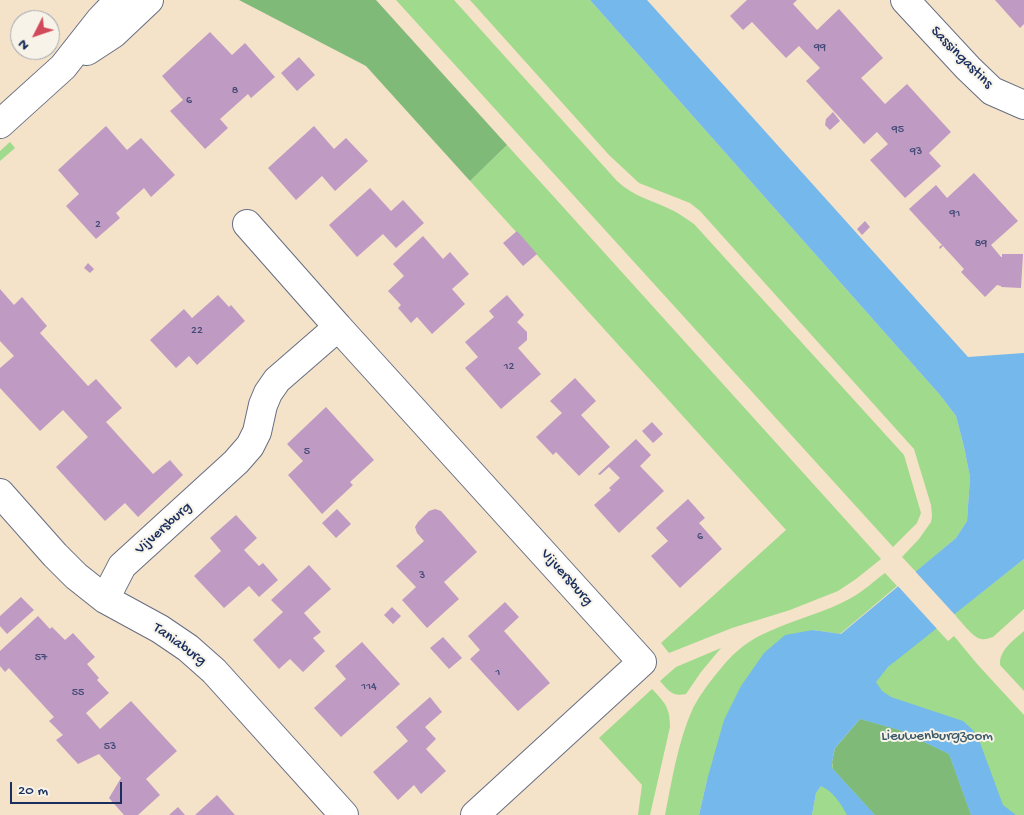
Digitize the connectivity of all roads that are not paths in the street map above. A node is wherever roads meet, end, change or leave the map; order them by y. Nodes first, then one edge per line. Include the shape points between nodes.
1 (119, 0) edge
2 (149, 0) edge
3 (905, 0) edge
4 (63, 67) junction
5 (1024, 105) edge
6 (0, 124) edge
7 (247, 224) dead end
8 (338, 326) junction
9 (0, 493) edge
10 (105, 599) junction
11 (344, 815) edge
12 (475, 815) edge

1 - 4 street
2 - 4 street via 113,34
3 - 5 street, Sassingastins via 992,91
4 - 6 street
7 - 8 street, Vijversburg
8 - 10 street, Vijversburg via 277,380 268,392 250,446 122,566
8 - 12 street, Vijversburg via 642,662
9 - 10 street, Taniaburg via 55,555
10 - 11 street, Taniaburg via 160,629 214,671

